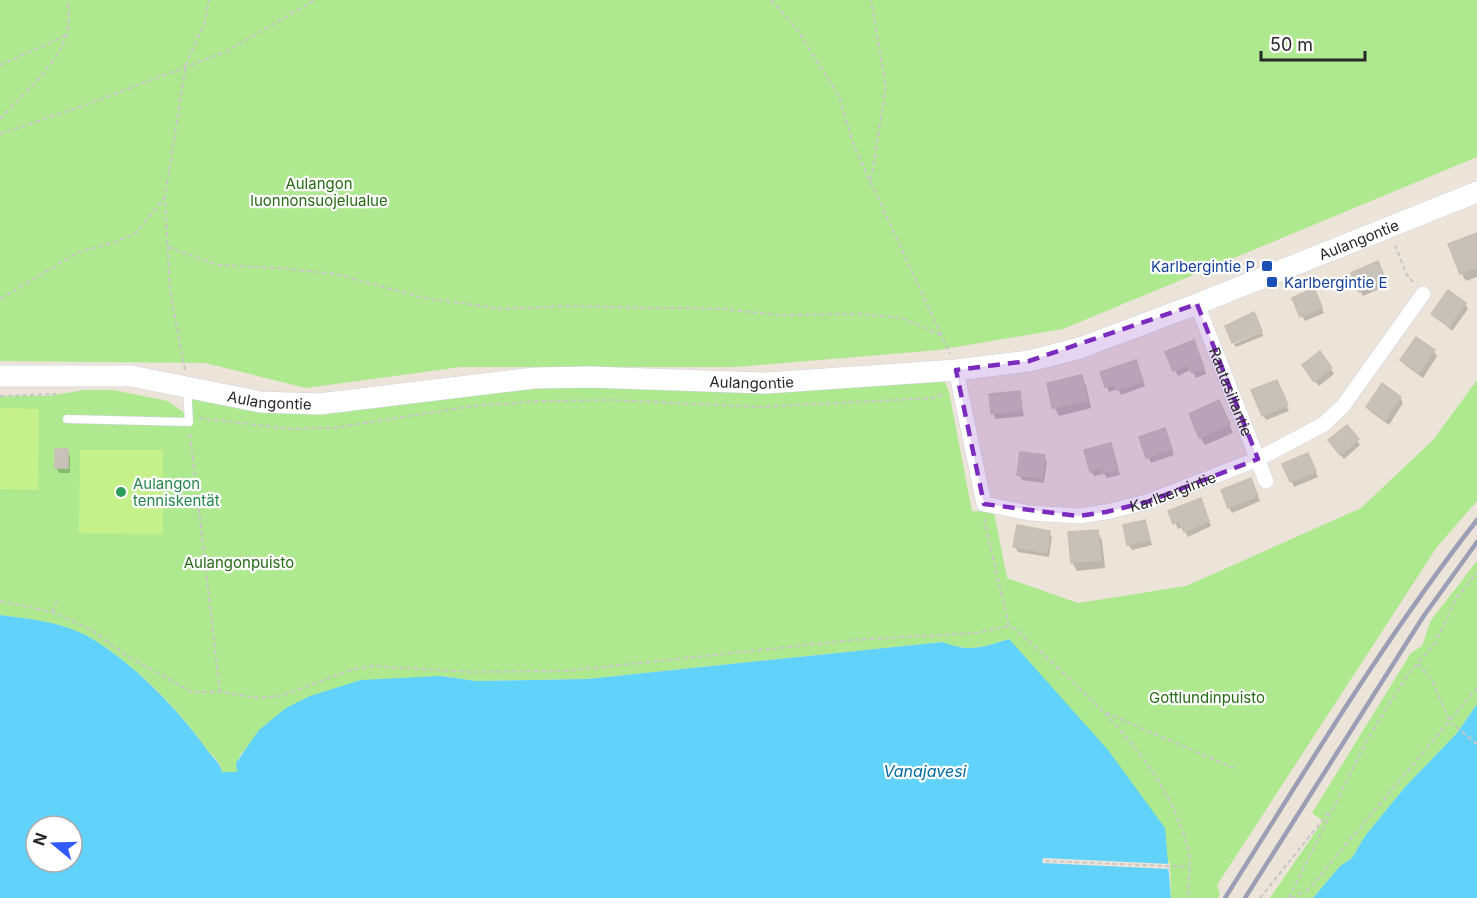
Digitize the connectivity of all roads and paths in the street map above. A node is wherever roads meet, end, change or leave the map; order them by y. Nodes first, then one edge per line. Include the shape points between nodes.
1 (67, 0) edge
2 (209, 0) edge
3 (315, 0) edge
4 (771, 0) edge
5 (871, 0) edge
6 (69, 34) junction
7 (186, 64) junction
8 (0, 65) edge
9 (0, 119) edge
10 (0, 134) edge
11 (870, 183) junction
12 (1477, 192) edge
13 (165, 197) junction
14 (168, 247) junction
15 (1397, 250) dead end
16 (1419, 289) joint
17 (0, 299) edge
18 (1197, 304) junction
19 (940, 335) junction
20 (0, 376) edge
21 (959, 379) junction
22 (188, 387) junction
23 (62, 393) dead end
24 (0, 396) edge
25 (67, 419) dead end
26 (188, 419) junction
27 (1258, 459) junction
28 (1266, 481) dead end
29 (984, 504) junction
30 (1477, 573) edge
31 (0, 601) edge
32 (57, 601) dead end
33 (52, 612) junction
34 (1009, 626) junction
35 (1417, 663) junction
36 (1477, 688) edge
37 (220, 692) junction
38 (1104, 711) junction
39 (1450, 722) junction
40 (1477, 744) edge
41 (1236, 769) dead end
42 (1332, 807) junction
43 (1045, 861) dead end
44 (1190, 867) junction
45 (1189, 898) edge
46 (1260, 898) edge
47 (1290, 898) edge

1 - 6 path
2 - 7 path via 205,22
3 - 7 path via 225,52
4 - 11 path via 796,28 839,96
5 - 11 path via 886,87
6 - 8 path
6 - 9 path via 38,81
7 - 10 path
7 - 13 path
11 - 19 path
12 - 18 main road, Aulangontie
13 - 14 path
13 - 17 path via 136,233 77,253
14 - 19 path via 217,265 336,274 423,298 503,309 575,306 723,309 778,315 861,314 902,318
14 - 22 path via 170,291
15 - 16 path via 1407,274
16 - 27 street, Karlbergintie via 1379,357 1330,418
18 - 21 main road, Aulangontie via 1080,348
18 - 27 street, Rautasillantie
19 - 21 path
20 - 22 main road, Aulangontie via 131,376
21 - 22 main road, Aulangontie via 766,383 534,378 319,404 261,402
21 - 26 path, Aulangontie via 933,398 760,407 542,401 472,406 333,428 291,429
21 - 29 street
22 - 26 lane
23 - 24 path
25 - 26 lane
26 - 37 path
27 - 28 street, Rautasillantie
27 - 29 street, Karlbergintie via 1147,502 1097,513 1030,513
29 - 34 path via 984,520
30 - 35 path via 1457,597 1435,643
31 - 33 path
32 - 33 path
33 - 37 path via 90,629 129,657 192,692
34 - 37 path via 976,633 853,640 566,671 471,672 371,666 280,696 258,698
34 - 38 path
35 - 39 path via 1432,680
35 - 42 path via 1366,742
36 - 39 path
38 - 41 path
38 - 44 path via 1149,766 1189,849
39 - 40 path
39 - 47 path via 1309,889
42 - 46 path
42 - 47 path
43 - 44 path
44 - 45 path

